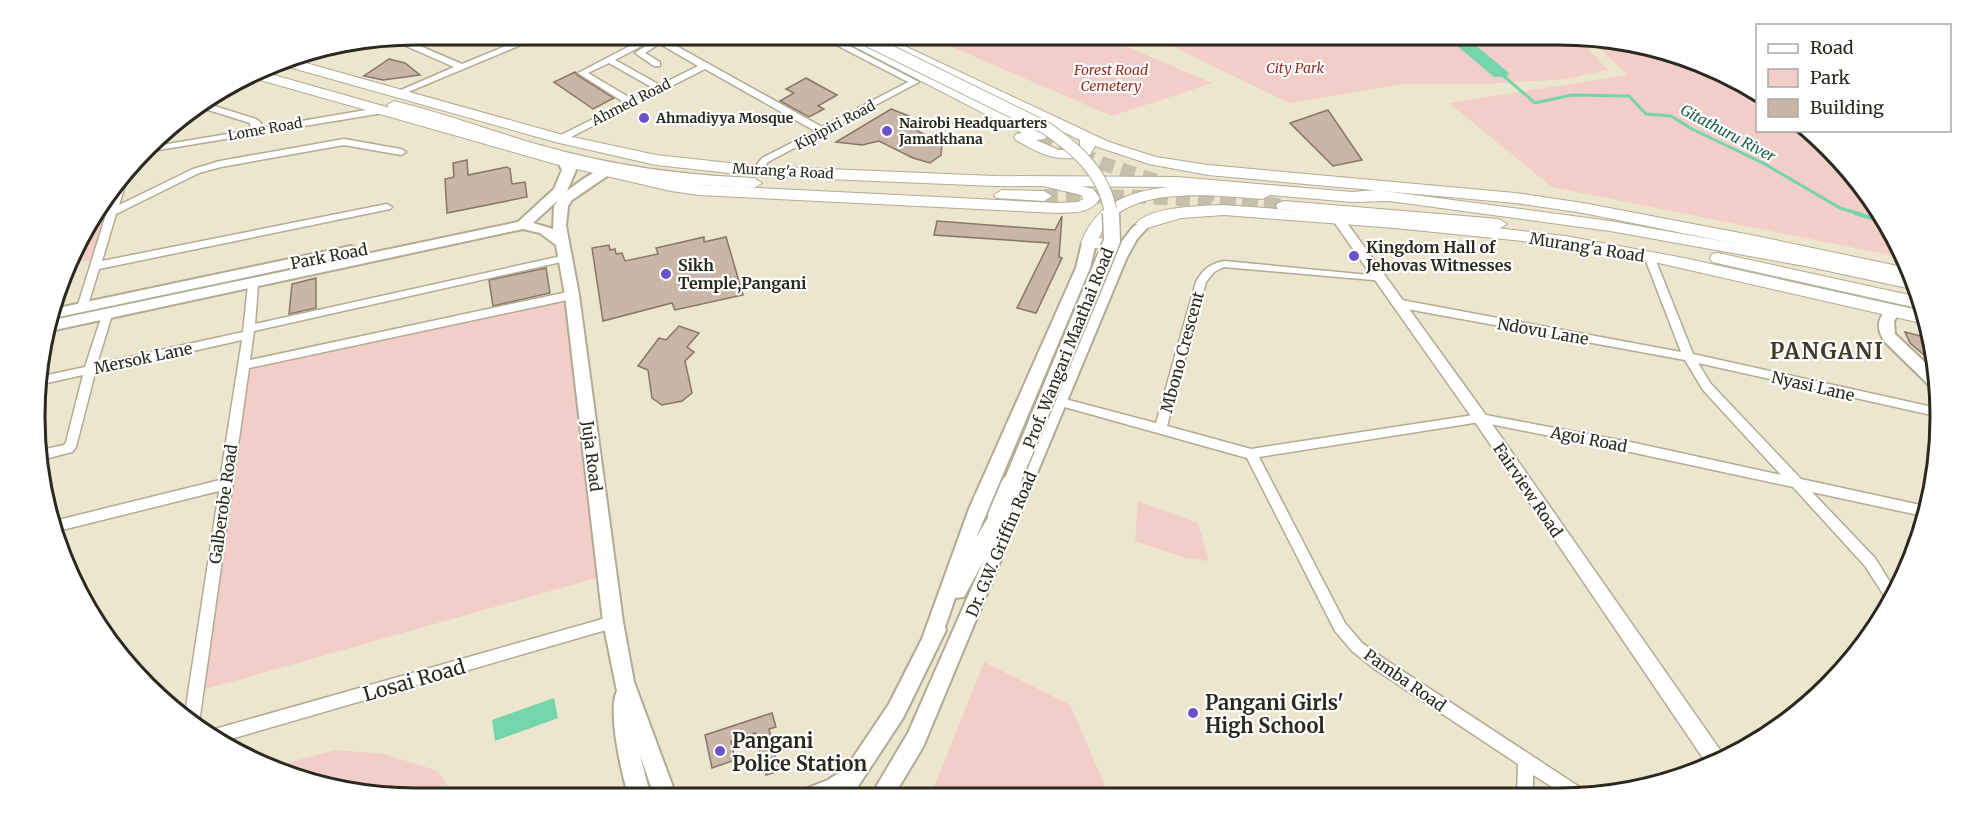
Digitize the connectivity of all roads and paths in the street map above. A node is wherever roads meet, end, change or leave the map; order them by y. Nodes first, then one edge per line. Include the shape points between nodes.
1 (410, 45) edge
2 (517, 45) edge
3 (634, 45) edge
4 (656, 45) edge
5 (667, 45) edge
6 (841, 45) edge
7 (858, 45) edge
8 (877, 45) edge
9 (891, 45) edge
10 (608, 59) junction
11 (657, 64) dead end
12 (297, 65) edge
13 (704, 66) junction
14 (461, 67) junction
15 (278, 71) edge
16 (265, 77) edge
17 (915, 82) junction
18 (659, 88) junction
19 (398, 93) junction
20 (630, 102) junction
21 (210, 108) edge
22 (383, 110) junction
23 (256, 131) junction
24 (822, 131) junction
25 (1072, 131) junction
26 (1040, 136) tunnel mouth
27 (560, 139) junction
28 (169, 140) edge
29 (181, 144) junction
30 (161, 148) edge
31 (401, 152) dead end
32 (564, 162) junction
33 (1208, 170) junction
34 (757, 171) junction
35 (606, 172) junction
36 (632, 175) junction
37 (1045, 189) junction
38 (1296, 192) junction
39 (1388, 197) junction
40 (116, 198) edge
41 (1284, 206) dead end
42 (387, 207) dead end
43 (1058, 208) junction
44 (112, 212) junction
45 (1338, 219) junction
46 (526, 222) junction
47 (1144, 224) joint
48 (563, 244) junction
49 (1089, 244) junction
50 (1120, 255) junction
51 (1649, 256) junction
52 (1805, 261) junction
53 (96, 266) junction
54 (1901, 273) edge
55 (1903, 277) edge
56 (1380, 279) junction
57 (1821, 281) junction
58 (1905, 283) edge
59 (253, 285) junction
60 (572, 295) junction
61 (1911, 301) edge
62 (1396, 303) junction
63 (82, 308) junction
64 (1893, 311) junction
65 (60, 312) edge
66 (1915, 314) edge
67 (1915, 314) edge
68 (106, 315) junction
69 (57, 325) edge
70 (248, 332) junction
71 (1689, 357) junction
72 (244, 365) junction
73 (90, 369) junction
74 (1927, 374) edge
75 (47, 379) edge
76 (1061, 402) junction
77 (1930, 410) edge
78 (1480, 418) junction
79 (1160, 429) junction
80 (47, 453) edge
81 (1251, 454) junction
82 (1796, 483) junction
83 (225, 484) junction
84 (1918, 510) edge
85 (998, 516) junction
86 (62, 525) edge
87 (1888, 589) edge
88 (613, 622) junction
89 (931, 638) junction
90 (957, 648) junction
91 (624, 682) junction
92 (192, 713) edge
93 (224, 733) edge
94 (1712, 755) edge
95 (1526, 762) junction
96 (630, 769) junction
97 (859, 769) junction
98 (629, 788) edge
99 (637, 788) edge
100 (662, 788) edge
101 (834, 788) edge
102 (845, 788) edge
103 (887, 788) edge
104 (1525, 788) edge
105 (1566, 788) edge

1 - 14 street
2 - 14 street
3 - 10 street
4 - 11 street via 639,53
5 - 13 street
6 - 17 street
7 - 26 main road
8 - 85 main road, Prof. Wangari Maathai Road, bridge via 1046,128 1073,147 1096,171 1113,217 1112,241
9 - 25 main road
10 - 18 street
10 - 20 street via 582,73
12 - 19 main road, Murang'a Road
13 - 18 street, Ahmed Road
13 - 24 street
14 - 19 street
15 - 36 main road, Murang'a Road
16 - 22 main road, Murang'a Road
17 - 24 street, Kipipiri Road
17 - 25 main road via 1057,156 1075,156 1086,151 1088,143
18 - 20 street, Ahmed Road
19 - 27 main road, Murang'a Road
20 - 27 street, Ahmed Road
21 - 23 street via 253,121
22 - 23 street, Lome Road
22 - 32 main road, Murang'a Road
23 - 29 street, Lome Road
24 - 34 street, Kipipiri Road via 765,160
25 - 33 main road via 1154,162
27 - 34 main road, Murang'a Road via 656,160
28 - 29 street
29 - 30 street, Lome Road
31 - 44 street via 344,142 220,164 196,171
32 - 35 main road, Murang'a Road
32 - 46 main road, Park Road via 569,171 563,185
33 - 39 main road, Murang'a Road
33 - 54 main road via 1515,198 1583,208
34 - 37 main road, Murang'a Road
35 - 36 main road, Murang'a Road
35 - 48 main road, Juja Road via 592,178 561,206
36 - 37 main road, Murang'a Road via 696,181
36 - 43 main road via 699,190
37 - 38 main road, Murang'a Road via 1177,182
37 - 43 main road via 1080,189 1092,198 1082,207
38 - 39 main road, Murang'a Road
38 - 49 main road, Murang'a Road via 1153,194 1106,216 1095,228
39 - 52 main road, Murang'a Road via 1610,226
40 - 44 street
41 - 57 main road, Murang'a Road via 1523,227 1698,254
42 - 53 street
43 - 49 main road via 1079,220 1089,235
44 - 53 street
45 - 47 main road, Murang'a Road via 1188,211 1174,212
45 - 51 main road, Murang'a Road via 1502,234
45 - 56 street, Fairview Road
46 - 48 main road
46 - 59 main road, Park Road
46 - 63 main road, Park Road via 516,218
47 - 50 main road, Dr. G.W. Griffin Road via 1131,235
48 - 60 main road, Juja Road
48 - 70 street, Mersok Lane
49 - 50 main road via 1112,244
49 - 89 main road, Dr. G.W. Griffin Road via 1083,268 978,509
50 - 76 main road, Dr. G.W. Griffin Road
51 - 64 main road, Murang'a Road
51 - 71 street
52 - 55 main road
52 - 58 main road, Murang'a Road
53 - 63 street
56 - 62 street, Fairview Road
56 - 79 street, Mbono Crescent via 1224,264 1213,267 1201,282
57 - 61 main road, Murang'a Road
57 - 66 main road
59 - 68 main road, Park Road
59 - 70 street, Galberobe Road
60 - 72 street
60 - 88 main road, Juja Road
62 - 71 street, Ndovu Lane
62 - 78 street, Fairview Road
63 - 65 main road, Park Road
64 - 67 main road, Murang'a Road
64 - 74 main road via 1885,330
68 - 69 main road, Park Road
68 - 73 street
70 - 72 street, Galberobe Road
70 - 73 street, Mersok Lane
71 - 77 street, Nyasi Lane
71 - 82 street via 1722,405
72 - 83 street, Galberobe Road
73 - 75 street, Mersok Lane
73 - 80 street via 70,447
76 - 79 street
76 - 90 main road, Dr. G.W. Griffin Road
78 - 81 street, Agoi Road
78 - 82 street, Agoi Road
78 - 94 street, Fairview Road
79 - 81 street
81 - 95 street, Pamba Road via 1340,627 1357,647
82 - 84 street, Agoi Road
82 - 87 street via 1870,561
83 - 86 street
83 - 92 street, Galberobe Road
85 - 89 main road, Dr. G.W. Griffin Road
85 - 90 main road
88 - 91 main road, Juja Road
88 - 93 street, Losai Road
89 - 97 main road, Dr. G.W. Griffin Road via 896,711
90 - 103 main road, Dr. G.W. Griffin Road via 916,740
91 - 96 main road, Juja Road
91 - 100 main road, Juja Road
95 - 104 street
95 - 105 street, Pamba Road
96 - 98 main road
96 - 99 main road, Juja Road
97 - 101 main road
97 - 102 main road, Dr. G.W. Griffin Road

